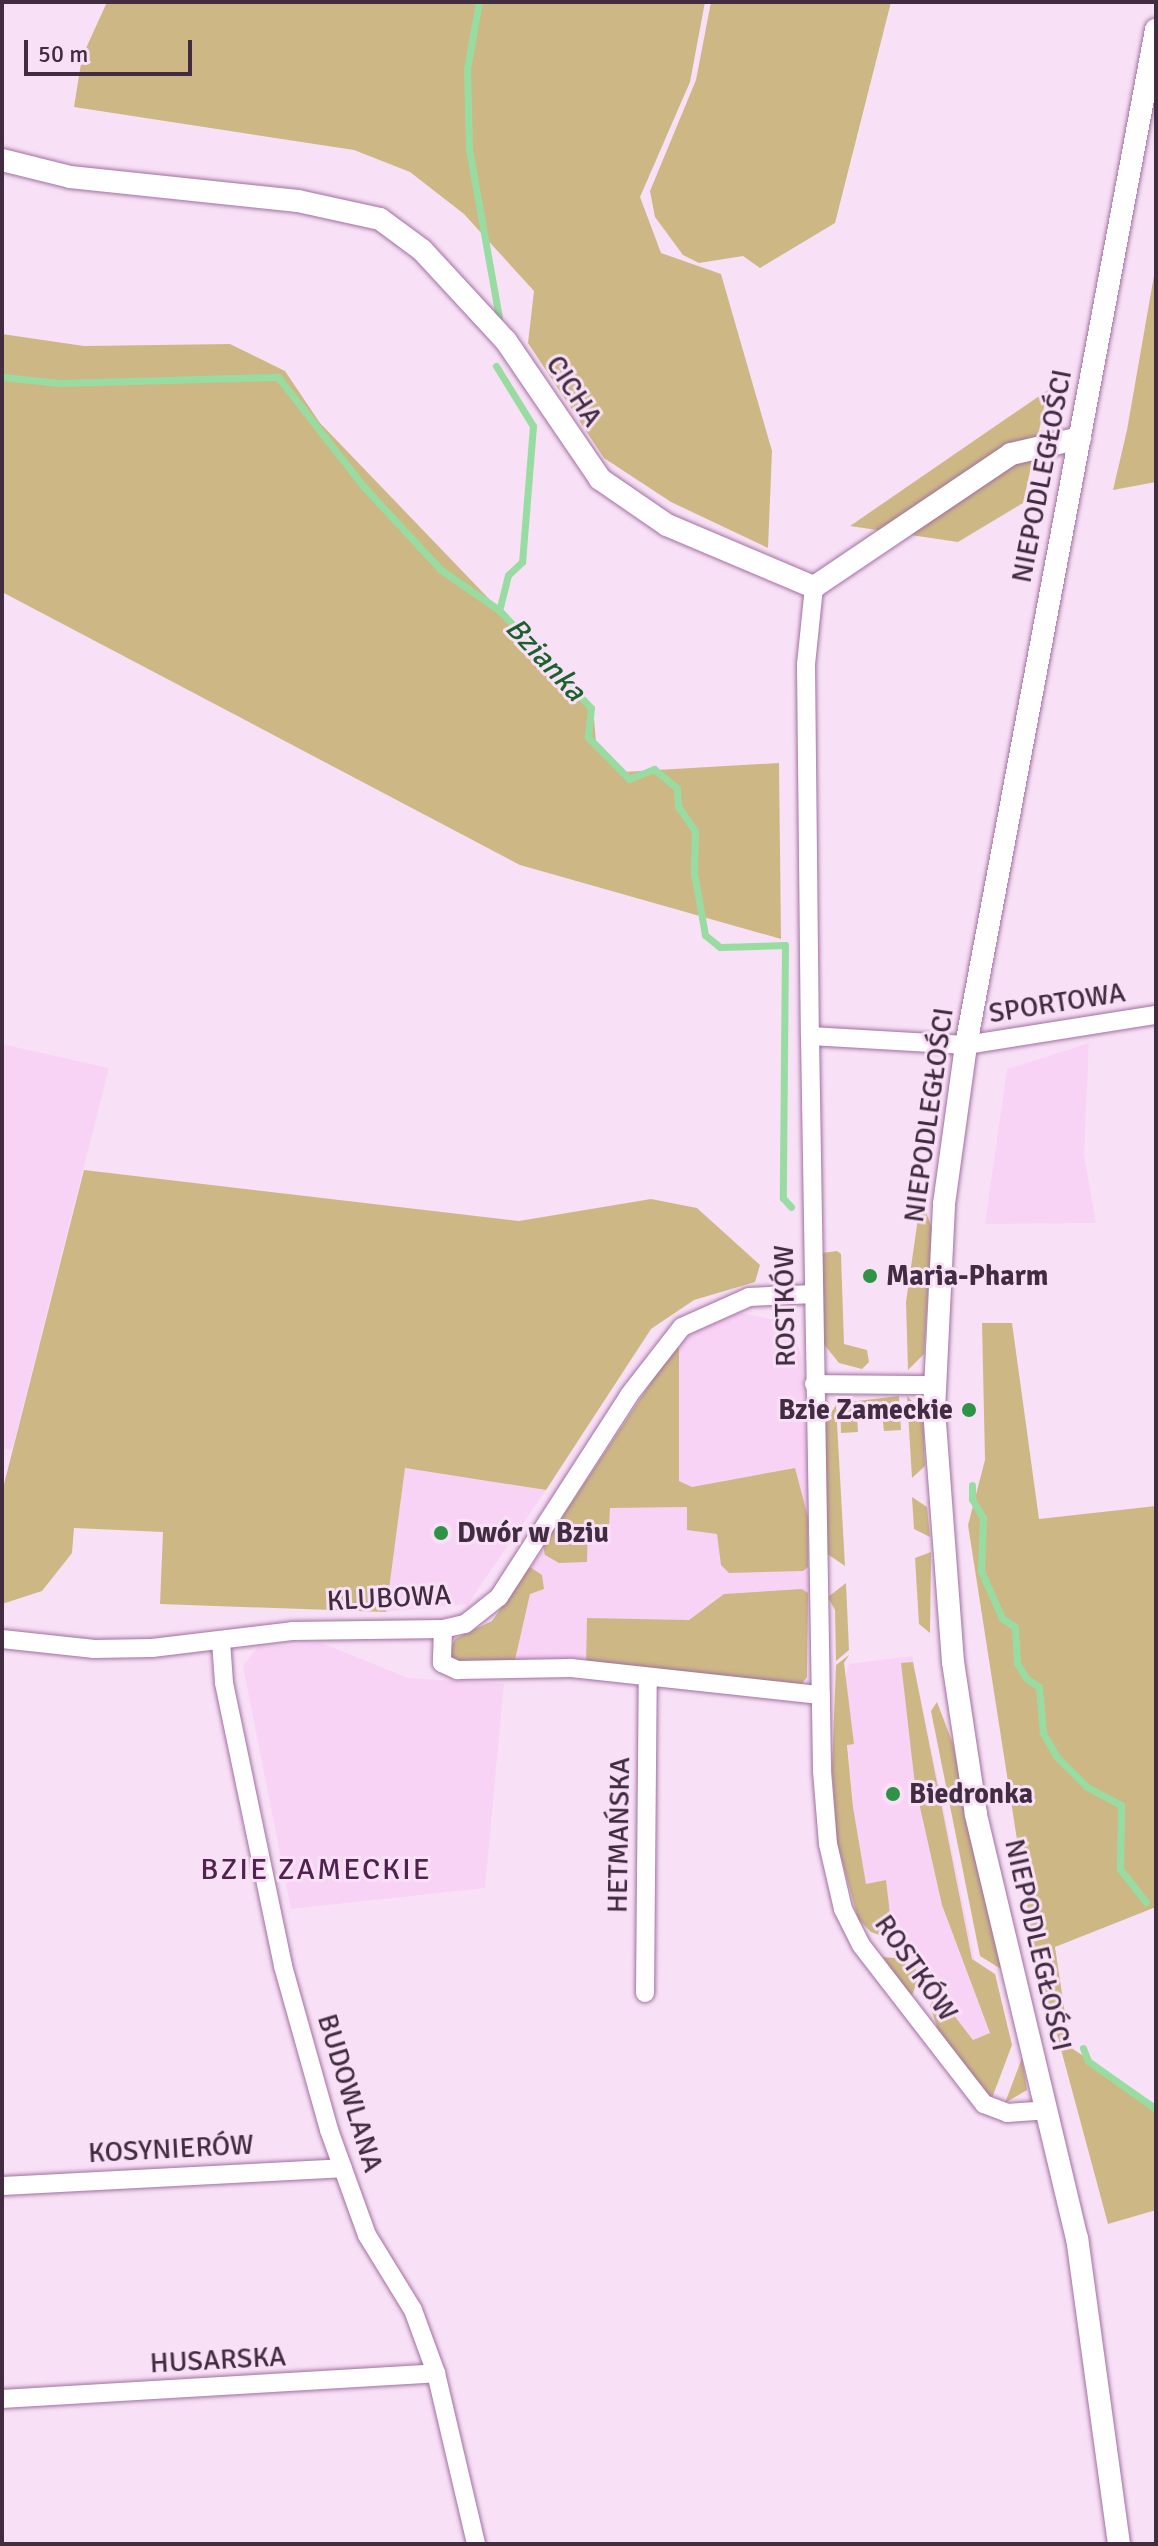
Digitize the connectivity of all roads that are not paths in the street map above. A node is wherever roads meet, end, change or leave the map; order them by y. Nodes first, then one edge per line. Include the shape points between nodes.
1 (1156, 30) edge
2 (2, 160) edge
3 (1080, 438) junction
4 (814, 587) junction
5 (1156, 1015) edge
6 (810, 1036) junction
7 (966, 1045) junction
8 (813, 1294) junction
9 (814, 1384) junction
10 (935, 1385) junction
11 (443, 1629) junction
12 (2, 1639) edge
13 (221, 1641) junction
14 (648, 1678) junction
15 (821, 1695) junction
16 (645, 1993) dead end
17 (1046, 2110) junction
18 (343, 2168) junction
19 (2, 2186) edge
20 (436, 2373) junction
21 (2, 2399) edge
22 (476, 2544) edge
23 (1119, 2544) edge

1 - 3 street, NIEPODLEGŁOŚCI
2 - 4 street, CICHA via 70,177 298,201 380,219 422,250 506,341 600,479 667,525
3 - 4 street via 1011,454
3 - 7 street, NIEPODLEGŁOŚCI
4 - 6 street, ROSTKÓW via 806,665
5 - 7 street, SPORTOWA
6 - 7 street, SPORTOWA
6 - 8 street, ROSTKÓW
7 - 10 street, NIEPODLEGŁOŚCI via 944,1204
8 - 9 street, ROSTKÓW
8 - 11 street, KLUBOWA via 749,1297 682,1327 629,1395 499,1597 484,1613
9 - 10 street
9 - 15 street, ROSTKÓW
10 - 17 street, NIEPODLEGŁOŚCI via 940,1529 962,1726 976,1814
11 - 13 street, KLUBOWA via 321,1629
11 - 14 street via 441,1653 449,1669 571,1668
12 - 13 street, KLUBOWA via 94,1649
13 - 18 street, BUDOWLANA via 224,1683 283,1966
14 - 15 street
14 - 16 street, HETMAŃSKA
15 - 17 street, ROSTKÓW via 828,1844 843,1909 861,1945 984,2104 1007,2113
17 - 23 street, NIEPODLEGŁOŚCI via 1084,2282
18 - 19 street, KOSYNIERÓW
18 - 20 street, BUDOWLANA via 367,2235 413,2310
20 - 21 street, HUSARSKA
20 - 22 street, BUDOWLANA

